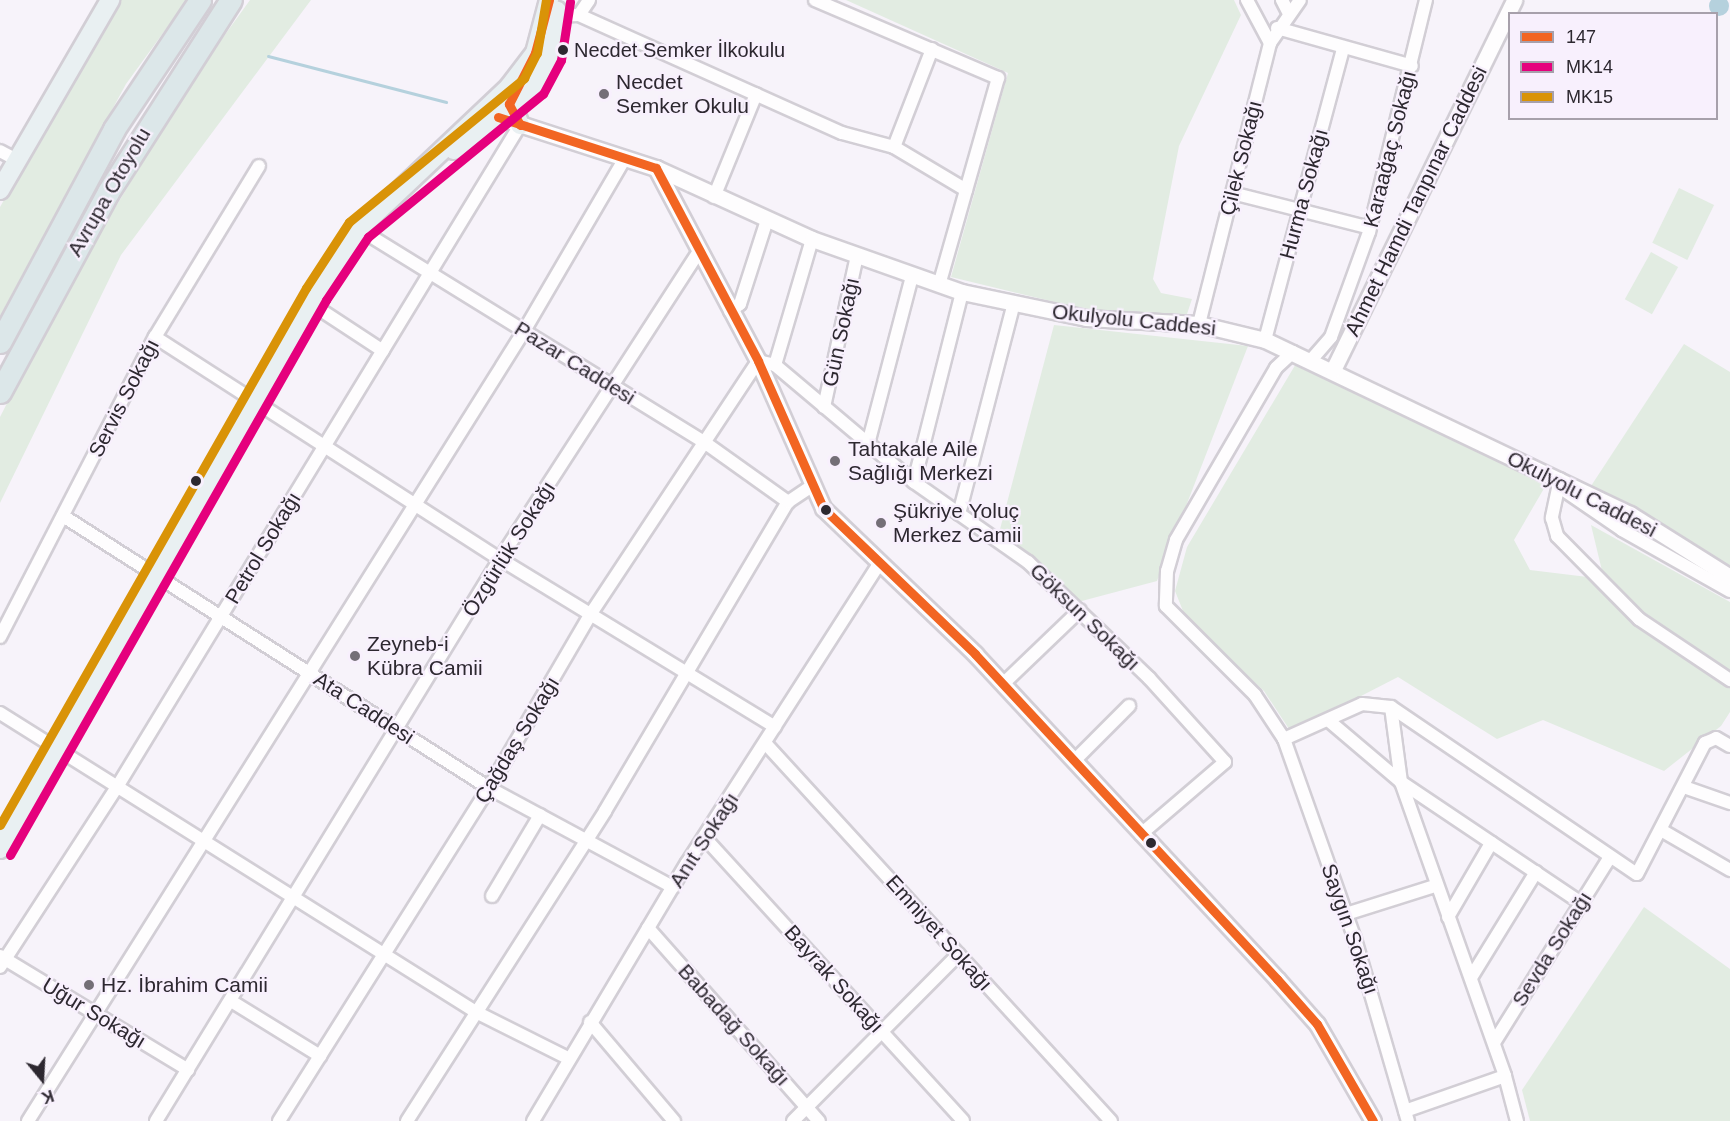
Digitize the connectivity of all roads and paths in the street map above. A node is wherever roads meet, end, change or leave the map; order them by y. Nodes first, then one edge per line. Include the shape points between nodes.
1 (110, 0) edge
2 (200, 0) edge
3 (231, 0) edge
4 (589, 0) edge
5 (815, 0) edge
6 (1246, 0) edge
7 (1282, 0) edge
8 (1300, 0) edge
9 (1426, 0) edge
10 (835, 3) edge
11 (553, 8) edge
12 (1288, 12) junction
13 (1508, 12) edge
14 (579, 15) junction
15 (1277, 28) junction
16 (1270, 43) junction
17 (1343, 48) junction
18 (932, 49) junction
19 (527, 63) junction
20 (1412, 66) junction
21 (756, 94) junction
22 (504, 113) junction
23 (468, 124) junction
24 (520, 125) junction
25 (582, 143) junction
26 (894, 147) junction
27 (0, 151) edge
28 (625, 158) junction
29 (17, 160) junction
30 (259, 166) dead end
31 (656, 168) junction
32 (0, 190) edge
33 (966, 190) junction
34 (1232, 193) junction
35 (393, 197) junction
36 (714, 197) junction
37 (1300, 210) junction
38 (767, 220) junction
39 (1370, 228) junction
40 (358, 229) junction
41 (812, 239) junction
42 (698, 253) junction
43 (857, 256) junction
44 (431, 274) junction
45 (912, 276) junction
46 (939, 285) junction
47 (962, 292) junction
48 (310, 303) junction
49 (1014, 303) junction
50 (730, 311) junction
51 (1199, 324) junction
52 (524, 332) junction
53 (155, 337) junction
54 (1266, 340) junction
55 (0, 342) edge
56 (383, 351) junction
57 (1293, 352) junction
58 (1312, 359) junction
59 (758, 361) junction
60 (775, 365) junction
61 (1333, 370) junction
62 (614, 387) junction
63 (0, 392) edge
64 (254, 400) junction
65 (824, 407) junction
66 (325, 444) junction
67 (707, 444) junction
68 (868, 444) junction
69 (914, 482) junction
70 (1559, 483) junction
71 (812, 486) junction
72 (788, 502) junction
73 (412, 504) junction
74 (959, 514) junction
75 (63, 516) junction
76 (500, 559) junction
77 (880, 562) junction
78 (157, 576) junction
79 (1730, 577) edge
80 (1730, 591) edge
81 (1080, 610) junction
82 (590, 615) junction
83 (222, 618) junction
84 (0, 636) edge
85 (688, 670) junction
86 (309, 673) junction
87 (1730, 680) edge
88 (1004, 683) junction
89 (1129, 706) dead end
90 (1391, 707) junction
91 (0, 713) edge
92 (1328, 720) junction
93 (775, 727) junction
94 (400, 731) junction
95 (1284, 739) junction
96 (766, 744) junction
97 (1730, 746) edge
98 (59, 750) junction
99 (1074, 761) junction
100 (1401, 782) junction
101 (117, 787) junction
102 (1684, 787) junction
103 (489, 788) junction
104 (1730, 803) edge
105 (540, 815) junction
106 (1661, 830) junction
107 (1141, 834) junction
108 (704, 837) junction
109 (587, 840) junction
110 (203, 841) junction
111 (1491, 843) junction
112 (0, 849) edge
113 (1610, 857) junction
114 (1730, 870) edge
115 (1536, 872) junction
116 (1435, 886) junction
117 (673, 887) junction
118 (492, 896) dead end
119 (295, 898) junction
120 (1581, 903) junction
121 (1346, 914) junction
122 (1448, 917) junction
123 (648, 928) junction
124 (384, 954) junction
125 (959, 954) junction
126 (2, 961) edge
127 (1472, 976) junction
128 (231, 1001) junction
129 (96, 1012) junction
130 (476, 1012) junction
131 (590, 1022) junction
132 (882, 1032) junction
133 (1495, 1041) junction
134 (320, 1056) junction
135 (568, 1058) junction
136 (188, 1070) junction
137 (1505, 1076) junction
138 (807, 1107) junction
139 (1407, 1116) edge
140 (536, 1120) edge
141 (28, 1121) edge
142 (156, 1121) edge
143 (279, 1121) edge
144 (407, 1121) edge
145 (674, 1121) edge
146 (793, 1121) edge
147 (819, 1121) edge
148 (963, 1121) edge
149 (1111, 1121) edge
150 (1373, 1121) edge
151 (1517, 1121) edge

1 - 29 main road
2 - 55 highway, Avrupa Otoyolu via 114,129
3 - 63 highway, Avrupa Otoyolu via 108,192
4 - 14 street
5 - 10 street
6 - 16 street
7 - 12 street
8 - 12 street, Çilek Sokağı
9 - 20 street, Karaağaç Sokağı
10 - 18 street
11 - 14 street
11 - 19 main road
11 - 22 main road via 549,57 534,86
12 - 15 street, Çilek Sokağı
13 - 61 street, Ahmet Hamdi Tanpınar Caddesi
14 - 21 street
15 - 16 street, Çilek Sokağı
15 - 17 street
16 - 34 street, Çilek Sokağı
17 - 20 street
17 - 37 street, Hurma Sokağı
18 - 26 street
18 - 33 street via 998,78
19 - 22 main road
19 - 23 main road
20 - 39 street, Karaağaç Sokağı
21 - 26 street via 842,133
21 - 36 street
22 - 23 main road
22 - 24 main road
22 - 25 street
22 - 35 main road
23 - 35 main road
24 - 25 street
24 - 44 street, Petrol Sokağı
25 - 28 street, Okulyolu Caddesi
26 - 33 street
27 - 29 street
28 - 31 street, Okulyolu Caddesi
28 - 52 street
29 - 32 main road
30 - 53 street, Servis Sokağı
31 - 36 street, Okulyolu Caddesi
31 - 42 street
33 - 46 street
34 - 37 street
34 - 51 street, Çilek Sokağı
35 - 40 main road
36 - 38 street, Okulyolu Caddesi
37 - 39 street
37 - 54 street, Hurma Sokağı
38 - 41 street, Okulyolu Caddesi
38 - 50 street via 740,304
39 - 58 street, Karaağaç Sokağı via 1331,337
40 - 44 street, Pazar Caddesi
40 - 48 main road
41 - 43 street, Okulyolu Caddesi
41 - 60 street
42 - 50 street
42 - 62 street, Özgürlük Sokağı
43 - 45 street, Okulyolu Caddesi
43 - 65 street, Gün Sokağı
44 - 52 street, Pazar Caddesi
44 - 56 street, Petrol Sokağı
45 - 46 street, Okulyolu Caddesi
45 - 68 street
46 - 47 street, Okulyolu Caddesi
47 - 49 street, Okulyolu Caddesi
47 - 69 street
48 - 56 street
48 - 64 main road
49 - 51 street, Okulyolu Caddesi via 1086,318
49 - 74 street
50 - 59 street
51 - 54 street, Okulyolu Caddesi
52 - 62 street, Pazar Caddesi
52 - 73 street
53 - 64 street
53 - 75 street, Servis Sokağı
54 - 57 street, Okulyolu Caddesi
56 - 66 street, Petrol Sokağı
57 - 58 street, Okulyolu Caddesi
57 - 95 street, Saygın Sokağı via 1276,368 1176,540 1166,585 1166,606 1255,695
58 - 61 street, Okulyolu Caddesi
59 - 60 street, Göksun Sokağı
59 - 67 street, Çağdaş Sokağı
59 - 71 street
60 - 65 street, Göksun Sokağı
61 - 70 street, Okulyolu Caddesi
62 - 67 street, Pazar Caddesi
62 - 76 street, Özgürlük Sokağı
64 - 66 street
64 - 78 main road
65 - 68 street, Göksun Sokağı
66 - 73 street
66 - 83 street, Petrol Sokağı
67 - 72 street, Pazar Caddesi
67 - 82 street, Çağdaş Sokağı
68 - 69 street, Göksun Sokağı
69 - 74 street, Göksun Sokağı
70 - 79 street, Okulyolu Caddesi via 1629,514
70 - 80 street
70 - 87 street via 1552,518 1557,536 1639,619
71 - 72 street
71 - 77 street via 823,508
72 - 85 street
73 - 76 street
73 - 86 street
74 - 81 street, Göksun Sokağı via 993,534
75 - 78 street, Ata Caddesi
75 - 84 street, Servis Sokağı
76 - 82 street
76 - 94 street, Özgürlük Sokağı
77 - 88 street
77 - 93 street, Anıt Sokağı
78 - 83 street, Ata Caddesi
78 - 98 main road
81 - 88 street
81 - 107 street, Göksun Sokağı via 1225,762
82 - 85 street
82 - 103 street, Çağdaş Sokağı
83 - 86 street, Ata Caddesi
83 - 101 street, Petrol Sokağı
85 - 93 street
85 - 109 street
86 - 94 street, Ata Caddesi
86 - 110 street
88 - 99 street
89 - 99 street
90 - 92 street via 1362,704
90 - 100 street
90 - 113 street
91 - 98 street
92 - 95 street
92 - 100 street
93 - 96 street, Anıt Sokağı
94 - 103 street, Ata Caddesi
94 - 119 street, Özgürlük Sokağı
95 - 121 street, Saygın Sokağı
96 - 108 street, Anıt Sokağı
96 - 125 street, Emniyet Sokağı
97 - 102 street via 1716,738 1705,743
98 - 101 street
98 - 112 main road
99 - 107 street
100 - 111 street
100 - 116 street
101 - 110 street
101 - 126 street, Petrol Sokağı
102 - 104 street
102 - 106 street
103 - 105 street, Ata Caddesi
103 - 124 street, Çağdaş Sokağı
105 - 109 street, Ata Caddesi
105 - 118 street
106 - 113 street via 1637,874
106 - 114 street
107 - 150 street via 1317,1024
108 - 117 street, Anıt Sokağı
108 - 132 street, Bayrak Sokağı
109 - 117 street, Ata Caddesi
109 - 130 street
110 - 119 street
110 - 129 street
111 - 115 street
111 - 122 street
113 - 120 street, Sevda Sokağı
115 - 120 street
115 - 127 street
116 - 121 street
116 - 122 street
117 - 123 street, Anıt Sokağı
119 - 124 street
119 - 128 street, Özgürlük Sokağı
120 - 133 street, Sevda Sokağı
121 - 139 street, Saygın Sokağı
122 - 127 street
123 - 131 street, Anıt Sokağı
123 - 138 street, Babadağ Sokağı
124 - 130 street
124 - 134 street, Çağdaş Sokağı
125 - 132 street
125 - 149 street, Emniyet Sokağı
126 - 129 street, Uğur Sokağı
127 - 133 street
128 - 134 street
128 - 136 street, Özgürlük Sokağı
129 - 136 street, Uğur Sokağı
129 - 141 street
130 - 135 street
130 - 144 street
131 - 135 street, Anıt Sokağı
131 - 145 street
132 - 138 street
132 - 148 street, Bayrak Sokağı
133 - 137 street
134 - 143 street, Çağdaş Sokağı
135 - 140 street, Anıt Sokağı
136 - 142 street, Özgürlük Sokağı
137 - 139 street
137 - 151 street
138 - 146 street
138 - 147 street, Babadağ Sokağı

